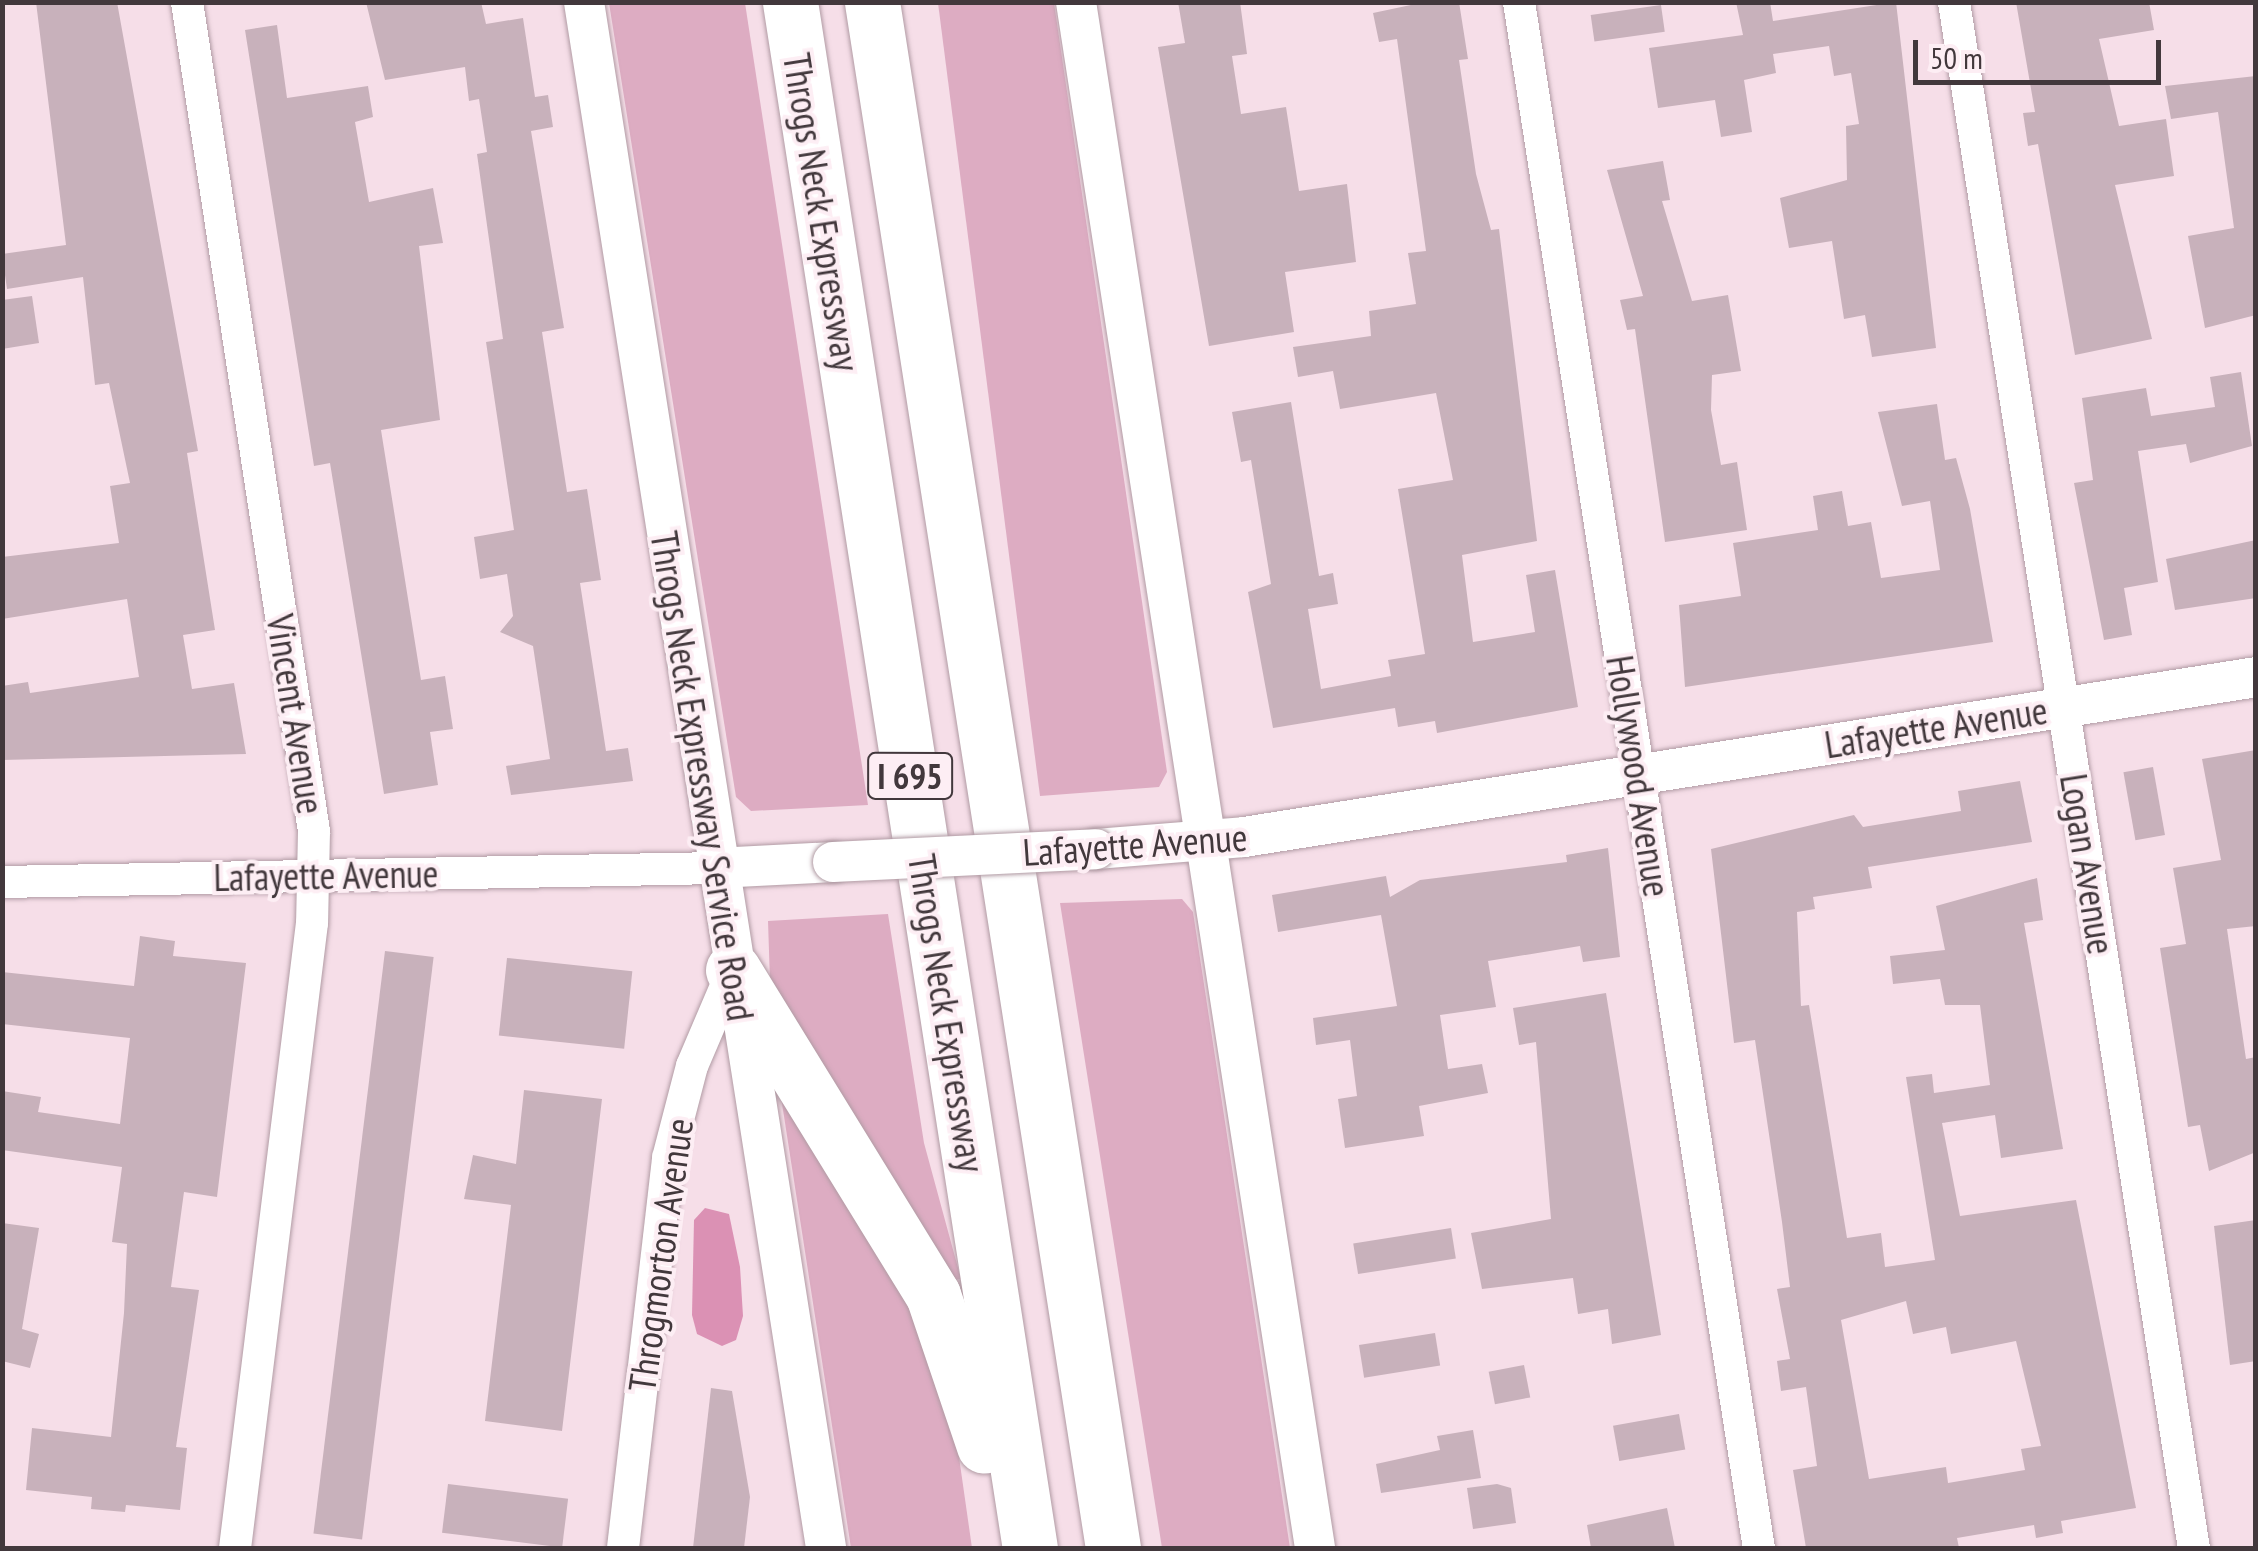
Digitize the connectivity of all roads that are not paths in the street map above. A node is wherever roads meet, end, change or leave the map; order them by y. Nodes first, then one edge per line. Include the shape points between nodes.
1 (187, 2) edge
2 (584, 2) edge
3 (790, 2) edge
4 (872, 2) edge
5 (897, 2) edge
6 (1076, 2) edge
7 (1519, 2) edge
8 (1954, 2) edge
9 (889, 111) junction
10 (2256, 677) edge
11 (2063, 707) junction
12 (1638, 775) junction
13 (1206, 842) junction
14 (716, 868) junction
15 (314, 876) junction
16 (2, 882) edge
17 (732, 970) junction
18 (235, 1548) edge
19 (623, 1548) edge
20 (826, 1548) edge
21 (1010, 1548) edge
22 (1030, 1548) edge
23 (1113, 1548) edge
24 (1315, 1548) edge
25 (1759, 1548) edge
26 (2194, 1548) edge

1 - 15 street, Vincent Avenue
2 - 14 street, Throgs Neck Expressway Service Road
3 - 22 highway, Throgs Neck Expressway / I 695
4 - 9 highway, I 695
5 - 9 highway
6 - 13 street
7 - 12 street, Hollywood Avenue
8 - 11 street, Logan Avenue
9 - 23 highway, I 695
10 - 11 street, Lafayette Avenue
11 - 12 street, Lafayette Avenue
11 - 26 street, Logan Avenue
12 - 13 street, Lafayette Avenue
12 - 25 street, Hollywood Avenue
13 - 14 street, Lafayette Avenue, bridge
13 - 24 street
14 - 15 street, Lafayette Avenue
14 - 17 street, Throgs Neck Expressway Service Road
15 - 16 street, Lafayette Avenue
15 - 18 street, Vincent Avenue
17 - 19 street, Throgmorton Avenue via 668,1158
17 - 20 street, Throgs Neck Expressway Service Road
17 - 21 highway via 945,1318

